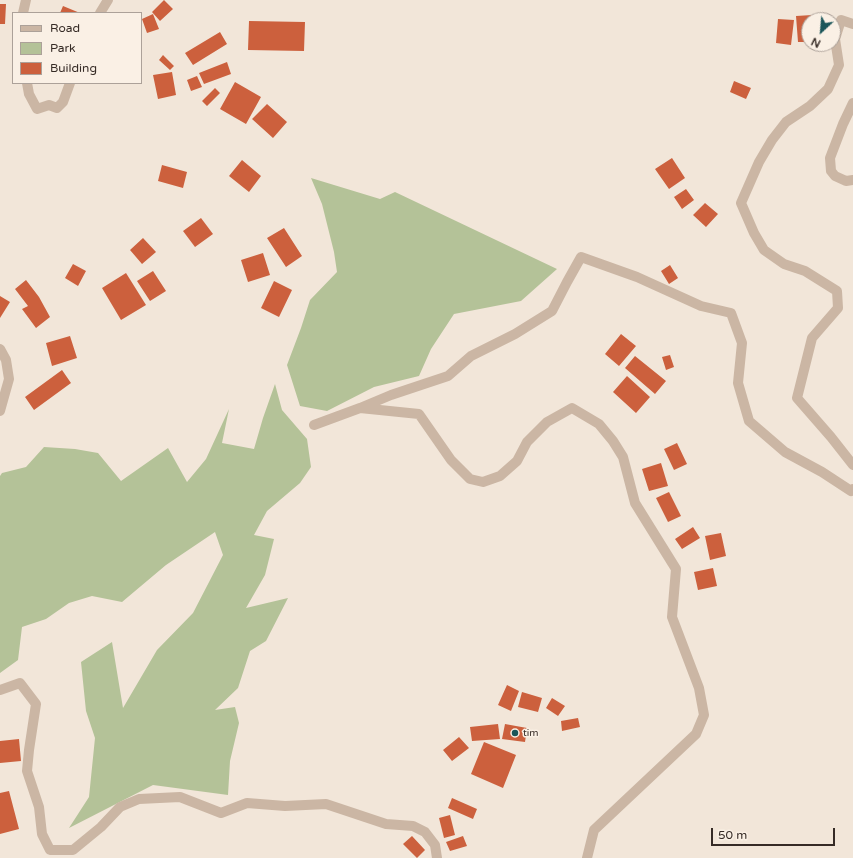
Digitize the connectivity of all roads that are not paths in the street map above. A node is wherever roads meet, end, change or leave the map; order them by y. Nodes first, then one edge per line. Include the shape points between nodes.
1 (26, 0) edge
2 (108, 0) edge
3 (23, 12) edge
4 (101, 12) edge
5 (853, 24) edge
6 (27, 84) edge
7 (70, 84) edge
8 (853, 103) edge
9 (853, 180) edge
10 (0, 349) edge
11 (360, 408) junction
12 (0, 412) edge
13 (314, 425) dead end
14 (853, 465) edge
15 (853, 489) edge
16 (0, 690) edge
17 (437, 858) edge
18 (587, 858) edge

1 - 3 street
2 - 4 street
5 - 14 street via 841,20 835,39 839,65 828,89 810,106 786,122 772,140 758,162 741,203 764,250 784,264 805,271 837,292 838,308 812,338 797,398
6 - 7 street via 28,94 37,109 49,105 56,108 63,102
8 - 9 street via 830,158 831,171 835,176 846,181
10 - 12 street via 6,360 9,379
11 - 13 street
11 - 15 street via 448,376 471,356 515,334 552,311 581,257 637,277 701,306 731,313 742,343 738,383 749,420 785,452 851,491
11 - 18 street via 419,414 451,460 470,479 483,482 500,476 517,461 527,442 547,422 572,408 599,424 623,457 635,503 676,569 672,617 699,688 704,715 696,734 594,830
16 - 17 street via 20,683 36,704 26,771 39,806 42,834 50,850 72,850 126,804 139,799 180,797 220,813 247,803 284,806 326,804 386,824 413,826 426,832 435,845

